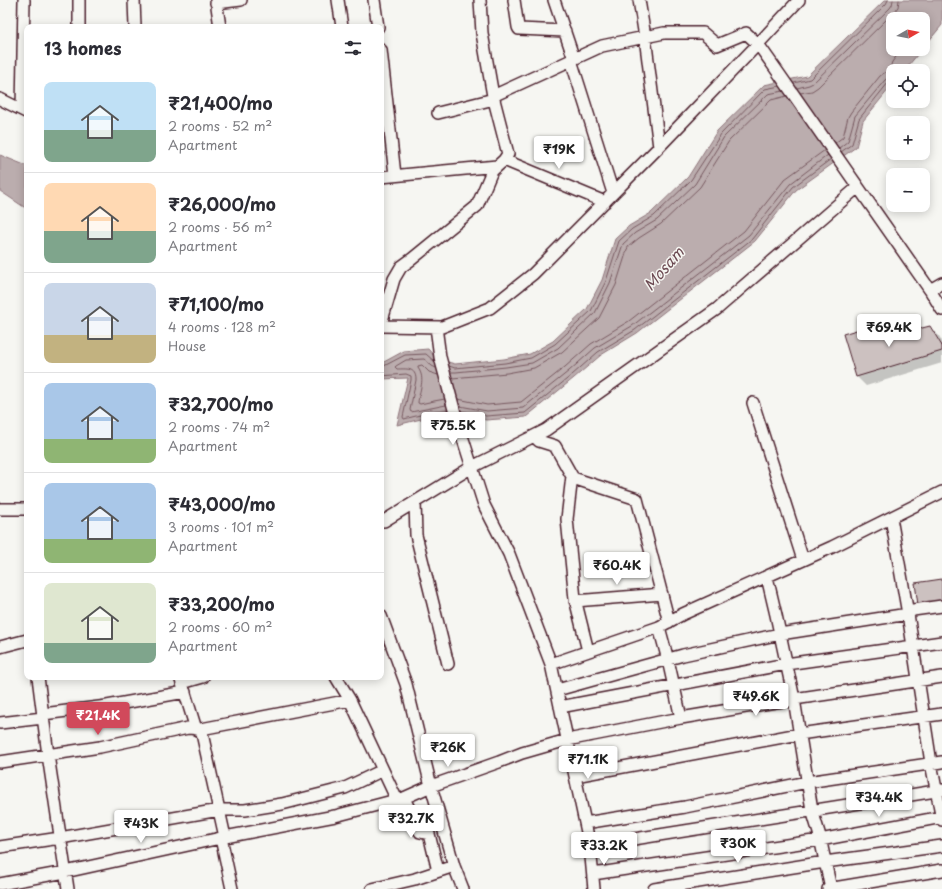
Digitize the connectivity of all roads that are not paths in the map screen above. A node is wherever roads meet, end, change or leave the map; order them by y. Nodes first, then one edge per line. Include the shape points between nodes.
1 (24, 0) edge
2 (79, 0) edge
3 (134, 0) edge
4 (241, 0) edge
5 (338, 0) edge
6 (374, 0) edge
7 (480, 0) edge
8 (514, 0) edge
9 (554, 0) edge
10 (639, 0) edge
11 (799, 0) edge
12 (216, 2) edge
13 (24, 24) edge
14 (79, 24) edge
15 (136, 24) edge
16 (220, 24) edge
17 (342, 24) edge
18 (378, 24) edge
19 (565, 31) junction
20 (645, 37) junction
21 (758, 44) junction
22 (573, 60) junction
23 (384, 83) edge
24 (494, 98) junction
25 (0, 99) edge
26 (24, 111) edge
27 (438, 112) dead end
28 (659, 146) junction
29 (501, 163) junction
30 (395, 175) junction
31 (384, 177) edge
32 (855, 183) junction
33 (614, 193) junction
34 (605, 202) junction
35 (942, 282) edge
36 (930, 290) junction
37 (942, 310) edge
38 (384, 315) edge
39 (384, 325) edge
40 (436, 327) junction
41 (753, 403) dead end
42 (534, 436) junction
43 (472, 467) junction
44 (572, 476) junction
45 (942, 492) edge
46 (415, 502) junction
47 (0, 509) edge
48 (24, 509) edge
49 (891, 518) junction
50 (384, 521) edge
51 (803, 560) junction
52 (767, 576) junction
53 (662, 594) junction
54 (575, 601) junction
55 (942, 606) edge
56 (908, 614) junction
57 (384, 624) edge
58 (664, 624) junction
59 (780, 634) junction
60 (24, 641) edge
61 (942, 642) edge
62 (0, 647) edge
63 (912, 647) junction
64 (588, 651) junction
65 (668, 660) junction
66 (448, 664) dead end
67 (551, 664) junction
68 (786, 664) junction
69 (942, 677) edge
70 (38, 680) edge
71 (194, 680) edge
72 (338, 680) edge
73 (918, 681) junction
74 (182, 684) edge
75 (673, 686) junction
76 (556, 690) junction
77 (794, 699) junction
78 (350, 700) junction
79 (560, 707) junction
80 (942, 714) edge
81 (43, 716) junction
82 (924, 717) junction
83 (681, 718) junction
84 (0, 723) edge
85 (198, 729) junction
86 (799, 734) junction
87 (567, 740) junction
88 (48, 755) junction
89 (0, 762) edge
90 (937, 762) edge
91 (383, 770) junction
92 (575, 776) junction
93 (807, 782) junction
94 (431, 786) junction
95 (939, 791) edge
96 (400, 799) junction
97 (219, 810) junction
98 (812, 810) junction
99 (942, 818) edge
100 (585, 823) junction
101 (222, 837) junction
102 (60, 838) junction
103 (820, 840) junction
104 (590, 846) junction
105 (942, 846) edge
106 (0, 847) edge
107 (825, 862) junction
108 (454, 866) junction
109 (942, 870) edge
110 (438, 871) junction
111 (66, 872) junction
112 (593, 874) junction
113 (0, 884) edge
114 (68, 889) edge
115 (232, 889) edge
116 (372, 889) edge
117 (463, 889) edge
118 (594, 889) edge
119 (654, 889) edge
120 (828, 889) edge
121 (831, 889) edge

1 - 13 street
2 - 14 street
3 - 15 street
4 - 12 street
5 - 17 street
6 - 18 street
7 - 24 street via 482,33
8 - 19 street via 519,29
9 - 19 street
10 - 20 street
11 - 21 street
12 - 16 street
19 - 22 street
20 - 21 street via 664,32 702,33 717,45 746,33
20 - 22 street via 602,46
20 - 28 street
21 - 28 street
21 - 32 street
22 - 24 street
22 - 33 street
23 - 30 street
24 - 27 street
24 - 29 street via 508,154
25 - 26 street
28 - 33 street
29 - 30 street
29 - 34 street
29 - 38 street via 492,171 478,206 401,267 394,280
30 - 31 street
32 - 36 street
32 - 42 street via 717,309
33 - 34 street
34 - 40 street via 533,274 490,308
35 - 36 street
36 - 37 street
39 - 40 street
40 - 43 street via 440,357
41 - 51 street
42 - 43 street
42 - 44 street via 539,441 554,446
43 - 46 street
43 - 67 street via 484,505 509,554
44 - 53 street via 637,499
44 - 54 street via 567,519
45 - 49 street
46 - 50 street
46 - 66 street via 416,535
47 - 48 street
49 - 51 street
49 - 56 street
51 - 52 street
52 - 58 street
52 - 59 street
53 - 54 street
53 - 58 street
54 - 64 street
55 - 56 street via 913,610
56 - 59 street
56 - 63 street
57 - 94 street via 406,684
58 - 64 street
58 - 65 street
59 - 65 street
59 - 68 street
60 - 62 street
61 - 63 street
63 - 68 street
63 - 73 street
64 - 67 street
65 - 75 street
65 - 76 street
67 - 76 street
68 - 75 street
68 - 77 street
69 - 73 street
70 - 81 street
71 - 74 street
72 - 78 street
73 - 77 street
73 - 82 street
74 - 81 street via 107,706
74 - 85 street
75 - 79 street
75 - 83 street
76 - 79 street
77 - 83 street
77 - 86 street
78 - 85 street
78 - 91 street
79 - 87 street
80 - 82 street
81 - 84 street
81 - 88 street
82 - 86 street
82 - 90 street
83 - 87 street
85 - 88 street via 188,728
85 - 97 street
86 - 92 street
86 - 93 street
87 - 92 street
87 - 94 street via 522,753
88 - 89 street
88 - 102 street
90 - 93 street
90 - 95 street
91 - 96 street
91 - 97 street via 345,788 282,804 245,810
92 - 100 street
93 - 98 street
93 - 100 street via 685,807
94 - 96 street
94 - 108 street
95 - 98 street
95 - 99 street
96 - 101 street via 335,816
96 - 110 street via 420,832 429,834
97 - 101 street
97 - 102 street
98 - 103 street
98 - 104 street
99 - 103 street
100 - 104 street
101 - 111 street
101 - 115 street
102 - 106 street
102 - 111 street
103 - 107 street
103 - 112 street
104 - 112 street
105 - 107 street
107 - 119 street
107 - 121 street
108 - 110 street
108 - 117 street
109 - 121 street
110 - 116 street
111 - 113 street
111 - 114 street
112 - 118 street
120 - 121 street

